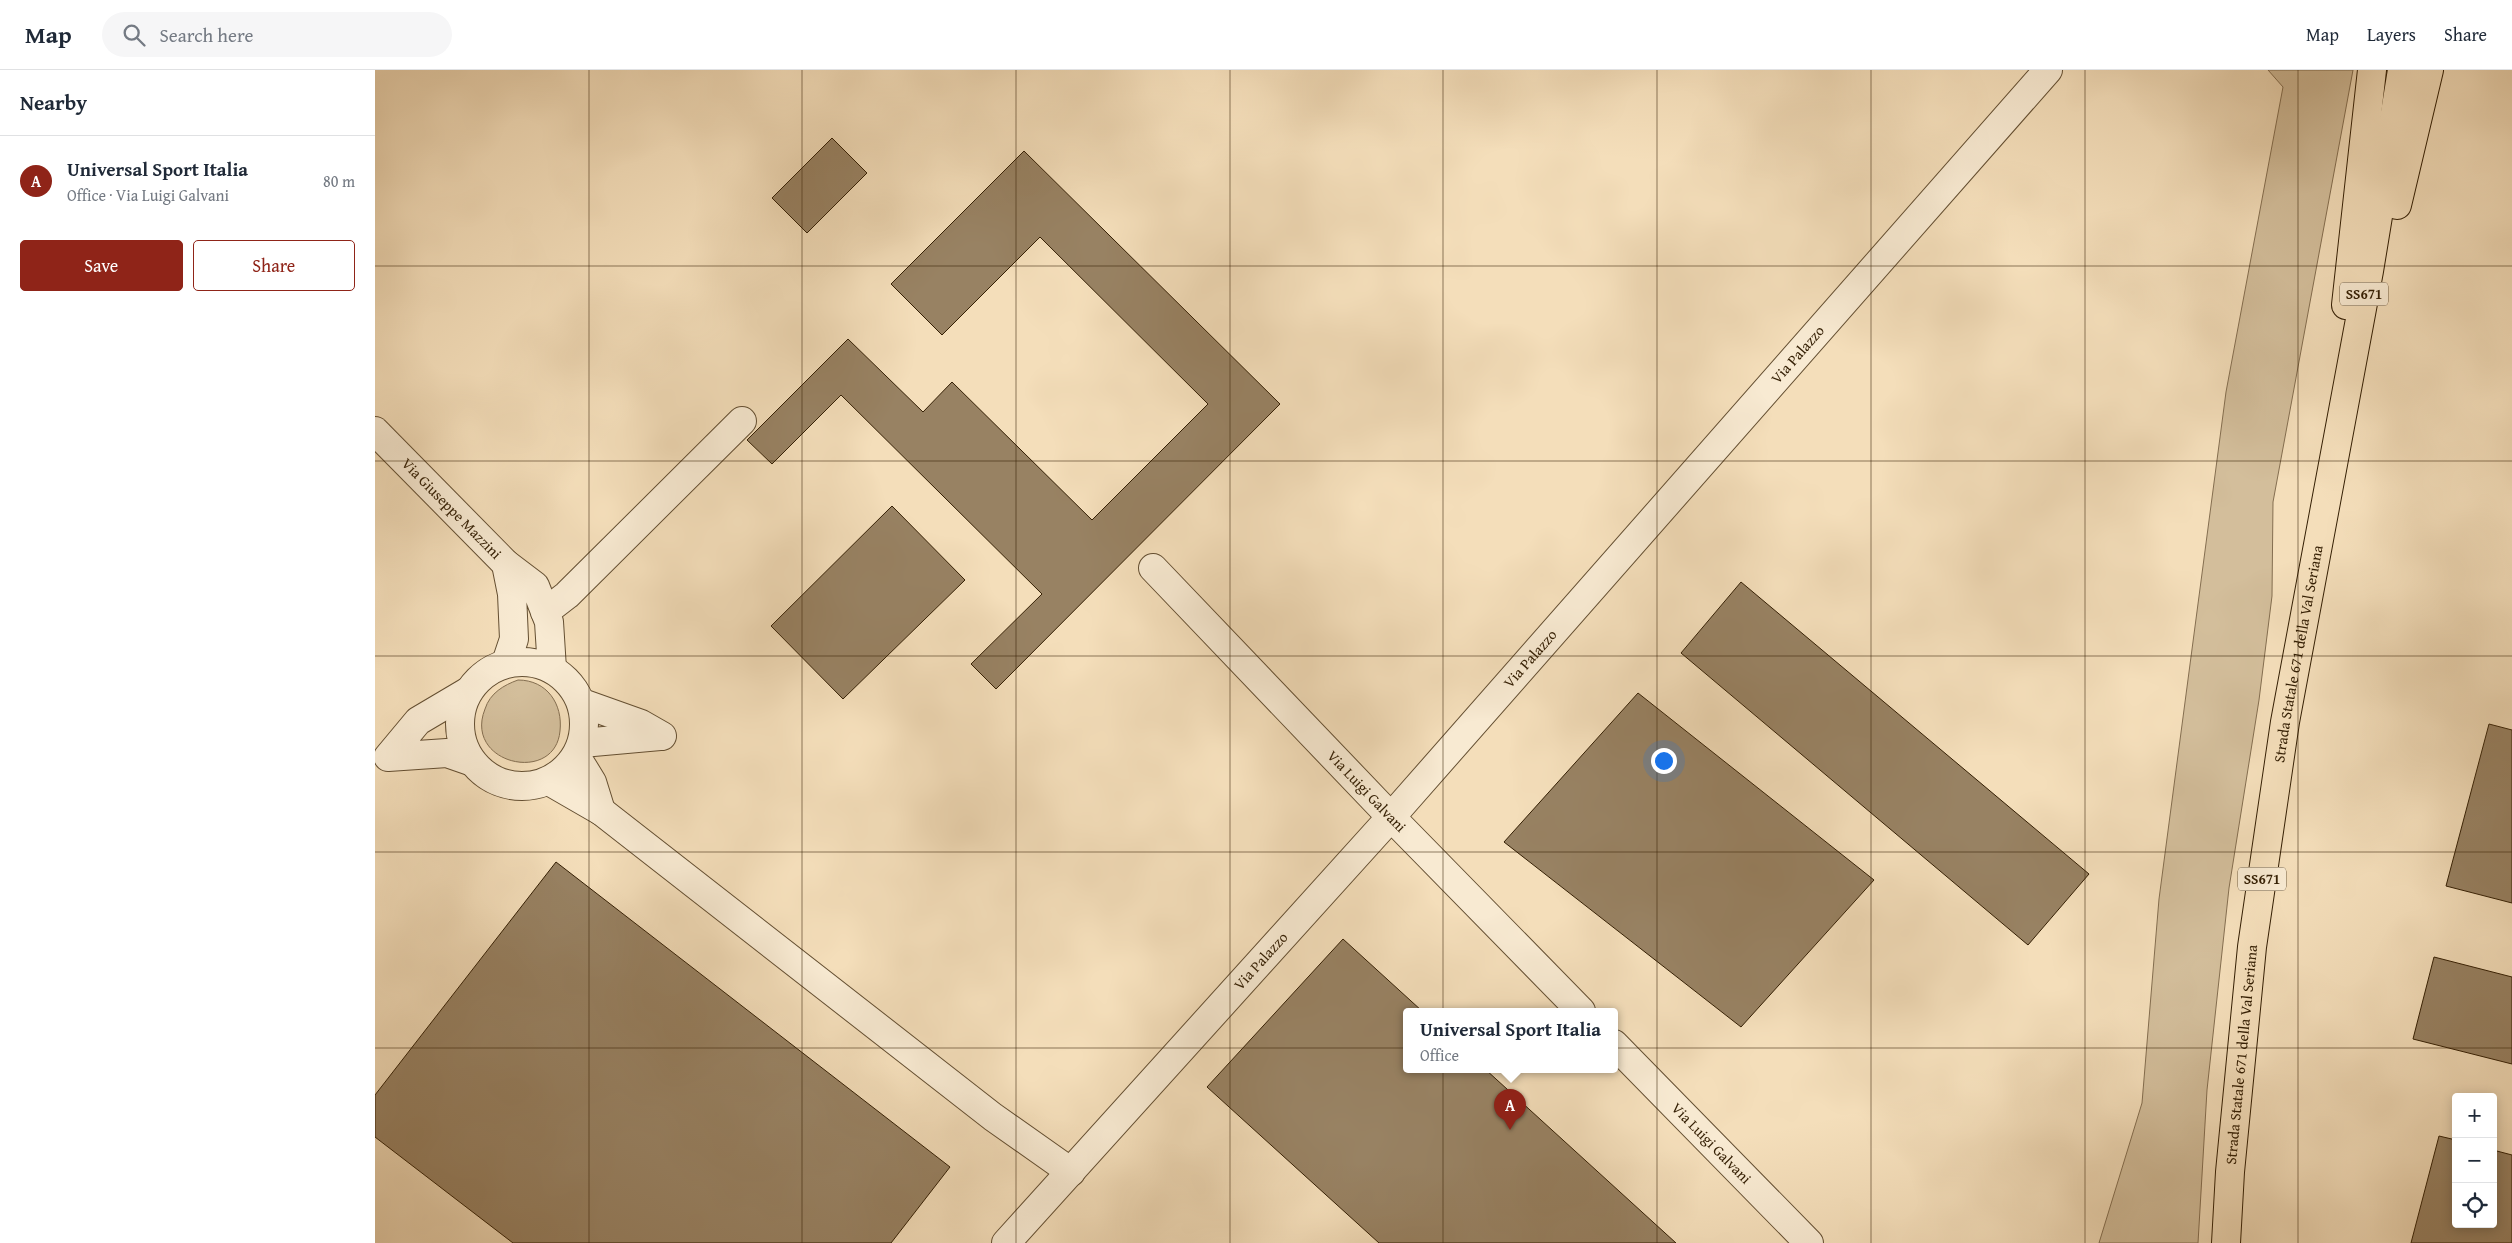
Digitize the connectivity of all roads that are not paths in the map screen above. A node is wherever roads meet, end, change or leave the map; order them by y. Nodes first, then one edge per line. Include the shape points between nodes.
1 (2048, 70) edge
2 (2372, 70) edge
3 (2402, 70) edge
4 (2429, 70) edge
5 (742, 421) dead end
6 (375, 431) edge
7 (2321, 518) junction
8 (506, 564) junction
9 (1153, 568) dead end
10 (545, 612) junction
11 (506, 663) junction
12 (553, 669) junction
13 (467, 692) junction
14 (582, 703) junction
15 (579, 749) junction
16 (470, 760) junction
17 (382, 763) edge
18 (549, 781) junction
19 (601, 811) junction
20 (1391, 818) junction
21 (1578, 1008) edge
22 (1618, 1048) edge
23 (1071, 1172) junction
24 (1006, 1243) edge
25 (1809, 1243) edge
26 (2226, 1243) edge

1 - 20 street, Via Palazzo
2 - 7 highway
3 - 7 highway, Strada Statale 671 della Val Seriana / SS671 via 2369,271
4 - 7 highway
5 - 10 street via 567,595
6 - 8 street, Via Giuseppe Mazzini
7 - 26 highway, Strada Statale 671 della Val Seriana / SS671 via 2285,722 2252,947
8 - 10 street, Via Giuseppe Mazzini via 535,586
8 - 11 street, Via Giuseppe Mazzini via 512,594 514,639
9 - 20 street, Via Luigi Galvani
10 - 12 street, Via Giuseppe Mazzini via 549,622
11 - 12 street via 530,661
11 - 13 street via 483,674
12 - 14 street via 570,683
13 - 16 street via 459,727
13 - 17 street via 418,721
14 - 15 street via 585,723
14 - 15 street via 641,724 662,736
15 - 18 street via 565,770
15 - 19 street
16 - 17 street via 447,753
16 - 18 street via 492,779 521,787
18 - 19 street
19 - 23 street via 985,1111
20 - 21 street, Via Luigi Galvani
20 - 23 street, Via Palazzo
22 - 25 street, Via Luigi Galvani
23 - 24 street, Via Palazzo

